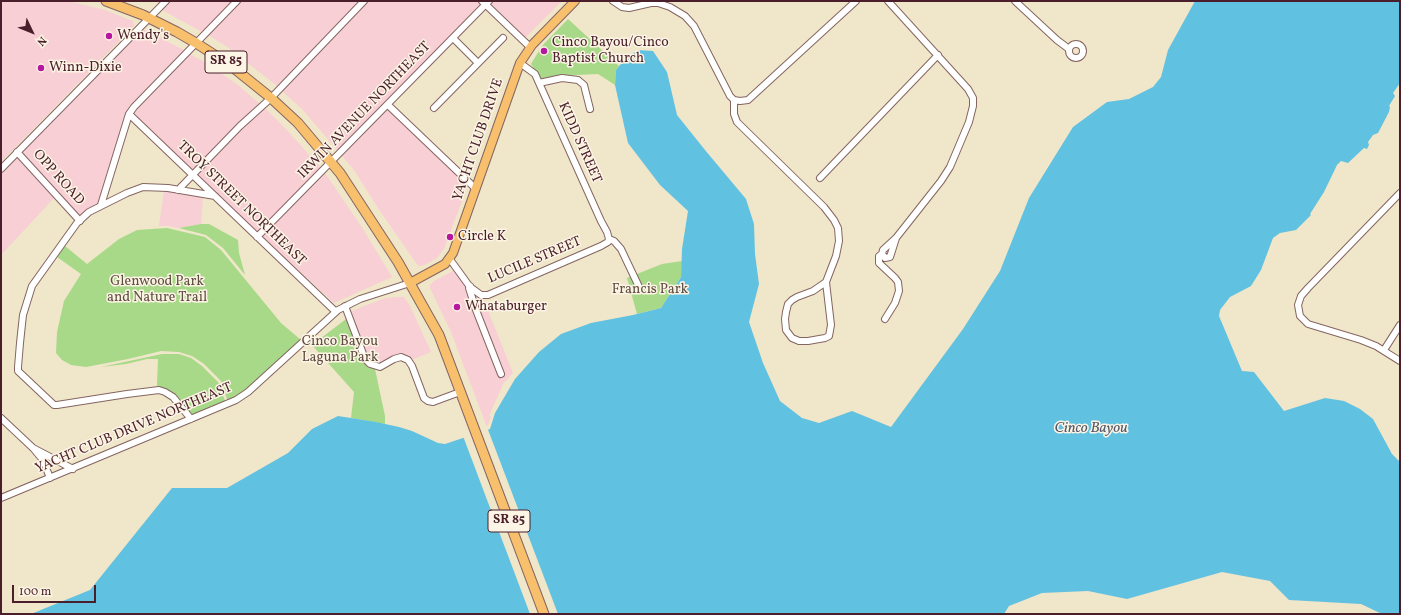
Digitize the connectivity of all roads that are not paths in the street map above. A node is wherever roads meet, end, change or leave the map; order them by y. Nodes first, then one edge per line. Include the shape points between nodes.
1 (106, 1) edge
2 (166, 1) edge
3 (237, 1) edge
4 (364, 1) edge
5 (575, 1) edge
6 (613, 1) edge
7 (856, 1) edge
8 (888, 1) edge
9 (1015, 1) edge
10 (486, 2) edge
11 (149, 18) junction
12 (453, 38) junction
13 (503, 38) dead end
14 (196, 43) junction
15 (530, 47) junction
16 (1069, 49) dead end
17 (938, 55) junction
18 (478, 63) junction
19 (520, 63) junction
20 (539, 83) junction
21 (271, 98) junction
22 (734, 100) junction
23 (388, 105) junction
24 (434, 108) dead end
25 (590, 109) dead end
26 (129, 114) junction
27 (17, 152) junction
28 (332, 162) junction
29 (1, 169) edge
30 (193, 175) junction
31 (820, 178) dead end
32 (476, 188) junction
33 (178, 190) junction
34 (1400, 193) edge
35 (215, 196) junction
36 (101, 205) junction
37 (80, 221) junction
38 (258, 237) junction
39 (896, 238) junction
40 (609, 240) junction
41 (882, 254) junction
42 (449, 258) junction
43 (826, 282) junction
44 (410, 283) junction
45 (470, 286) junction
46 (640, 289) dead end
47 (345, 306) junction
48 (336, 312) junction
49 (885, 319) dead end
50 (1400, 325) edge
51 (1384, 350) junction
52 (1400, 361) edge
53 (502, 374) dead end
54 (460, 392) junction
55 (1, 418) edge
56 (191, 419) junction
57 (33, 448) junction
58 (73, 469) junction
59 (50, 478) junction
60 (1, 498) edge
61 (544, 614) edge

1 - 11 highway, SR 85
2 - 11 street
3 - 14 street
4 - 21 street
5 - 15 main road, YACHT CLUB DRIVE
6 - 22 street via 629,8 658,3 685,16 694,26
7 - 22 street via 748,100
8 - 17 street
9 - 16 street
10 - 12 street, IRWIN AVENUE NORTHEAST
10 - 15 street
11 - 14 highway, SR 85
11 - 27 street
12 - 18 street
12 - 23 street, IRWIN AVENUE NORTHEAST
13 - 18 street
14 - 21 highway, SR 85 via 230,65
14 - 26 street
15 - 19 main road, YACHT CLUB DRIVE
17 - 31 street
17 - 39 street via 968,89 973,111 946,174
18 - 24 street
19 - 20 street, KIDD STREET via 535,74
19 - 32 main road, YACHT CLUB DRIVE
20 - 25 street via 562,78 582,82 586,88
20 - 40 street, KIDD STREET
21 - 28 highway, SR 85 via 298,123
21 - 30 street
22 - 43 street via 737,122 824,207 834,220 838,228 839,241
23 - 28 street, IRWIN AVENUE NORTHEAST
23 - 32 street
26 - 30 street, TROY STREET NORTHEAST
26 - 36 street
27 - 29 street
27 - 37 street, OPP ROAD
28 - 38 street, IRWIN AVENUE NORTHEAST
28 - 44 highway, SR 85 via 375,225
30 - 33 street
30 - 35 street, TROY STREET NORTHEAST
32 - 42 main road, YACHT CLUB DRIVE
33 - 35 street
33 - 36 street via 142,187
34 - 51 street via 1308,288 1298,305 1300,316 1308,324 1361,340
35 - 38 street, TROY STREET NORTHEAST
36 - 37 street
37 - 56 street via 30,290 24,315 18,370 57,405 159,390 173,397
38 - 48 street, TROY STREET NORTHEAST
39 - 41 street
39 - 41 street via 890,257 885,258
40 - 45 street, LUCILE STREET via 601,246 488,294 481,295
40 - 46 street via 614,241 621,249
41 - 49 street via 879,263 898,282 899,291
42 - 44 main road, YACHT CLUB DRIVE via 445,264
42 - 45 street
43 - 43 street via 788,304 785,326 792,338 808,341 829,336 831,325
44 - 47 street, YACHT CLUB DRIVE NORTHEAST
44 - 54 highway, SR 85 via 439,335
45 - 53 street via 476,310
47 - 48 street, YACHT CLUB DRIVE NORTHEAST
47 - 54 street via 365,359 370,364 380,367 401,357 408,360 424,398 428,401 434,402
48 - 56 street, YACHT CLUB DRIVE NORTHEAST via 248,392
50 - 51 street
51 - 52 street
54 - 61 highway, SR 85
55 - 57 street
56 - 58 street, YACHT CLUB DRIVE NORTHEAST
57 - 58 street
57 - 59 street via 43,460
58 - 59 street, YACHT CLUB DRIVE NORTHEAST
59 - 60 street, YACHT CLUB DRIVE NORTHEAST

